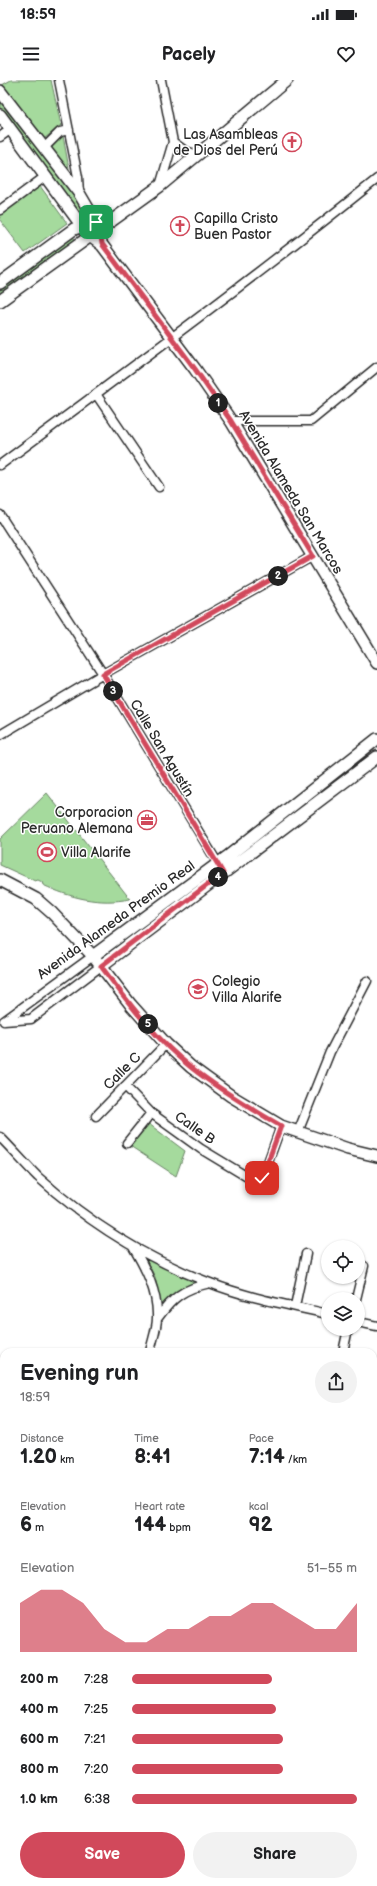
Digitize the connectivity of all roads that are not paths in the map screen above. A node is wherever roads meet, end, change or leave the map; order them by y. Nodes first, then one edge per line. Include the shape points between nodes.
1 (60, 80) edge
2 (161, 80) edge
3 (287, 80) edge
4 (0, 91) edge
5 (0, 115) edge
6 (11, 129) junction
7 (69, 130) junction
8 (0, 137) edge
9 (173, 142) junction
10 (45, 146) junction
11 (199, 155) junction
12 (46, 176) junction
13 (377, 179) edge
14 (160, 186) junction
15 (79, 193) junction
16 (0, 210) edge
17 (82, 226) junction
18 (95, 229) junction
19 (0, 283) edge
20 (0, 301) edge
21 (172, 338) junction
22 (377, 367) edge
23 (96, 394) junction
24 (231, 421) junction
25 (0, 465) edge
26 (159, 487) dead end
27 (0, 515) edge
28 (313, 556) junction
29 (377, 663) edge
30 (103, 674) junction
31 (0, 735) edge
32 (377, 739) edge
33 (377, 757) edge
34 (342, 766) junction
35 (350, 776) junction
36 (312, 790) junction
37 (320, 800) junction
38 (220, 868) junction
39 (0, 880) edge
40 (170, 906) junction
41 (93, 956) junction
42 (101, 966) junction
43 (367, 981) dead end
44 (2, 1022) edge
45 (166, 1044) junction
46 (124, 1086) junction
47 (150, 1113) junction
48 (96, 1116) dead end
49 (281, 1126) junction
50 (298, 1132) junction
51 (0, 1137) edge
52 (127, 1143) dead end
53 (377, 1156) edge
54 (132, 1247) junction
55 (306, 1254) dead end
56 (210, 1283) junction
57 (295, 1306) junction
58 (321, 1312) edge
59 (157, 1319) junction
60 (365, 1323) edge
61 (377, 1326) edge
62 (346, 1336) edge
63 (151, 1348) edge
64 (344, 1348) edge

1 - 7 street
2 - 9 street
3 - 11 street
4 - 10 street, Avenida Alameda San Marcos
5 - 6 street, Avenida Alameda San Marcos
6 - 8 street
6 - 12 street, Avenida Alameda San Marcos
7 - 10 street via 60,132
7 - 15 street
9 - 11 street via 185,151
9 - 14 street
10 - 15 street, Avenida Alameda San Marcos
11 - 14 street
12 - 16 street
12 - 17 street, Avenida Alameda San Marcos
13 - 21 street
14 - 18 street via 111,222
15 - 18 street, Avenida Alameda San Marcos
17 - 18 street, Avenida Alameda San Marcos
17 - 19 street via 74,229
18 - 20 street
18 - 21 street, Avenida Alameda San Marcos via 102,244
21 - 23 street
21 - 24 street, Avenida Alameda San Marcos
22 - 24 street via 311,421
23 - 25 street
23 - 26 street
24 - 28 street, Avenida Alameda San Marcos
27 - 30 street, Calle San Agustín
28 - 29 street, Avenida Alameda San Marcos
28 - 30 street
30 - 31 street
30 - 38 street, Calle San Agustín
32 - 34 street, Avenida Alameda Premio Real
33 - 35 street, Avenida Alameda Premio Real
34 - 35 street
34 - 36 street, Avenida Alameda Premio Real
35 - 37 street, Avenida Alameda Premio Real
36 - 37 street
36 - 38 street, Avenida Alameda Premio Real
37 - 38 street, Avenida Alameda Premio Real
38 - 40 street, Avenida Alameda Premio Real
39 - 41 street via 36,899
40 - 41 street, Avenida Alameda Premio Real
40 - 42 street, Avenida Alameda Premio Real
41 - 42 street
41 - 44 street, Avenida Alameda Premio Real
42 - 44 street, Avenida Alameda Premio Real via 31,1019
42 - 45 street
43 - 50 street via 330,1052
45 - 46 street, Calle C
45 - 49 street via 191,1068
46 - 47 street, Calle B
46 - 48 street, Calle C
47 - 49 street, Calle B via 201,1149 258,1182 262,1178
47 - 52 street
49 - 50 street
50 - 53 street
51 - 54 street via 64,1199
54 - 56 street
54 - 59 street via 151,1281
55 - 57 street
56 - 57 street
56 - 59 street via 195,1286 181,1293 168,1304
57 - 58 street
59 - 63 street
60 - 61 street
62 - 64 street

